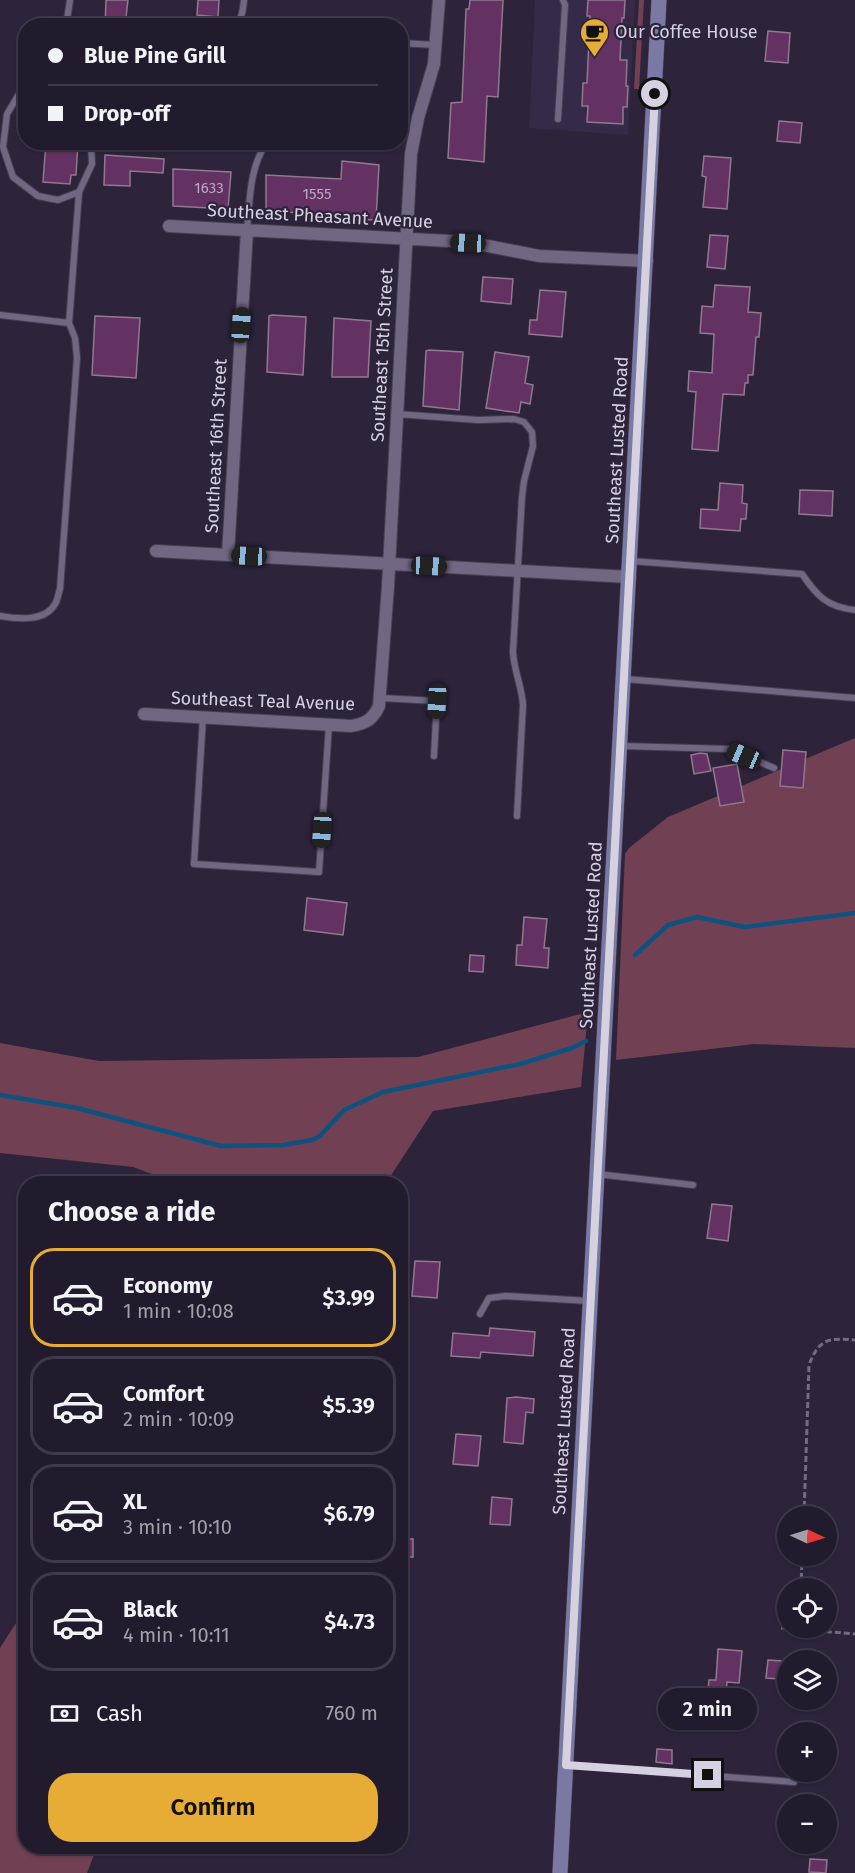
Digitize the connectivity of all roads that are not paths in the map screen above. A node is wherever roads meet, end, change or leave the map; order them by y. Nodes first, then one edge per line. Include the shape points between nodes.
1 (70, 0) edge
2 (244, 0) edge
3 (439, 0) edge
4 (563, 0) edge
5 (659, 0) edge
6 (67, 18) edge
7 (240, 18) edge
8 (408, 43) edge
9 (437, 45) junction
10 (18, 95) edge
11 (558, 119) dead end
12 (91, 150) edge
13 (261, 150) edge
14 (79, 192) junction
15 (170, 226) dead end
16 (247, 230) junction
17 (406, 239) junction
18 (647, 261) junction
19 (0, 315) edge
20 (69, 323) junction
21 (397, 414) junction
22 (156, 551) dead end
23 (228, 555) junction
24 (631, 561) junction
25 (389, 564) junction
26 (518, 571) junction
27 (630, 578) junction
28 (855, 610) edge
29 (0, 616) edge
30 (625, 679) junction
31 (381, 698) junction
32 (855, 698) edge
33 (375, 713) joint
34 (144, 714) dead end
35 (203, 717) junction
36 (329, 724) junction
37 (621, 746) junction
38 (434, 756) dead end
39 (774, 768) dead end
40 (517, 816) dead end
41 (597, 1174) junction
42 (693, 1185) dead end
43 (590, 1301) junction
44 (480, 1314) dead end
45 (566, 1765) junction
46 (777, 1781) edge
47 (560, 1873) edge

1 - 6 lane
2 - 7 lane
3 - 9 street, Southeast 15th Street
4 - 11 lane
5 - 18 main road, Southeast Lusted Road
8 - 9 lane
9 - 17 street, Southeast 15th Street via 411,154
10 - 14 lane via 7,114 3,147 13,177 38,196 58,200
12 - 14 lane via 92,165
13 - 16 lane via 254,167
14 - 20 lane
15 - 16 street, Southeast Pheasant Avenue
16 - 17 street, Southeast Pheasant Avenue
16 - 23 street, Southeast 16th Street
17 - 18 street, Southeast Pheasant Avenue via 486,245 539,256
17 - 21 street, Southeast 15th Street
18 - 24 main road, Southeast Lusted Road
19 - 20 lane
20 - 29 lane via 77,358 60,589 55,604 45,614 30,618
21 - 25 street, Southeast 15th Street
21 - 26 lane via 525,422 532,432 533,446 524,481
22 - 23 street
23 - 25 street
24 - 27 main road, Southeast Lusted Road
24 - 28 lane via 802,574 817,596 838,608
25 - 26 street
25 - 31 street, Southeast 15th Street
26 - 27 street
26 - 40 lane via 513,652 523,705
27 - 30 main road, Southeast Lusted Road
30 - 32 lane
30 - 37 main road, Southeast Lusted Road
31 - 33 street, Southeast 15th Street
31 - 38 lane via 437,701
33 - 36 street, Southeast Teal Avenue via 360,724
34 - 35 street, Southeast Teal Avenue
35 - 36 street, Southeast Teal Avenue
35 - 36 lane via 194,864 319,872
37 - 39 lane via 729,749
37 - 41 main road, Southeast Lusted Road
41 - 42 lane
41 - 43 main road, Southeast Lusted Road
43 - 44 lane via 497,1297 489,1298
43 - 45 main road, Southeast Lusted Road
45 - 46 lane
45 - 47 main road, Southeast Lusted Road

